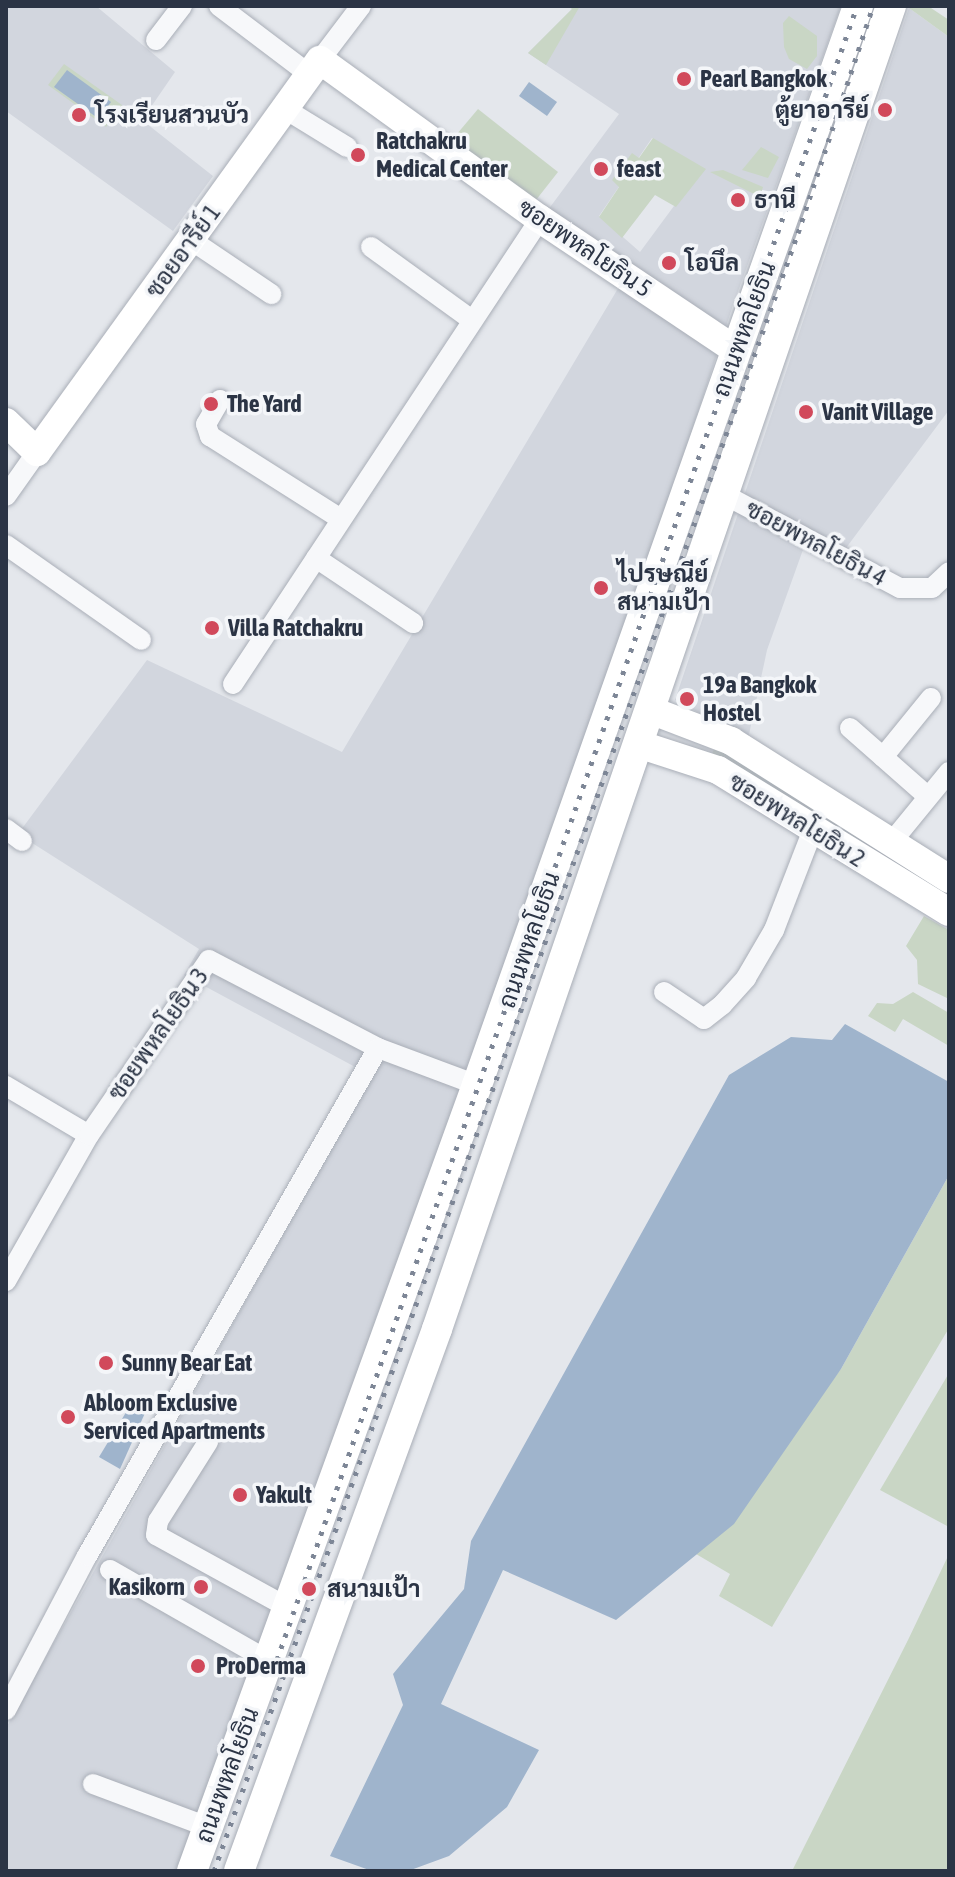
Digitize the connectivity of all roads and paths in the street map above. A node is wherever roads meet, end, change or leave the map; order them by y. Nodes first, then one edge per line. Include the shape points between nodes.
1 (182, 6) edge
2 (219, 6) edge
3 (361, 6) edge
4 (858, 6) edge
5 (891, 6) edge
6 (156, 40) dead end
7 (314, 67) junction
8 (285, 109) junction
9 (347, 147) dead end
10 (540, 219) junction
11 (191, 240) junction
12 (371, 247) dead end
13 (271, 294) dead end
14 (472, 320) junction
15 (736, 350) junction
16 (771, 363) junction
17 (220, 400) dead end
18 (6, 422) edge
19 (37, 452) junction
20 (725, 495) junction
21 (6, 496) edge
22 (341, 519) junction
23 (6, 545) edge
24 (316, 558) junction
25 (949, 572) edge
26 (413, 623) dead end
27 (141, 640) dead end
28 (233, 684) dead end
29 (931, 698) dead end
30 (611, 705) junction
31 (650, 710) junction
32 (850, 728) dead end
33 (638, 744) junction
34 (883, 757) junction
35 (949, 772) edge
36 (927, 796) junction
37 (812, 832) junction
38 (890, 844) junction
39 (875, 869) junction
40 (949, 879) edge
41 (949, 912) edge
42 (664, 992) dead end
43 (378, 1048) junction
44 (477, 1085) junction
45 (6, 1086) edge
46 (515, 1097) junction
47 (89, 1135) junction
48 (6, 1281) edge
49 (208, 1442) dead end
50 (110, 1570) dead end
51 (289, 1608) junction
52 (269, 1661) junction
53 (6, 1710) edge
54 (93, 1784) dead end
55 (199, 1851) edge
56 (240, 1870) edge

1 - 6 street
2 - 7 street
3 - 7 street, ซอยอารีย์ 1
4 - 15 main road, ถนนพหลโยธิน
5 - 16 main road, ถนนพหลโยธิน
7 - 8 street, ซอยอารีย์ 1
7 - 10 street, ซอยพหลโยธิน 5
8 - 9 street
8 - 11 street, ซอยอารีย์ 1
10 - 14 street
10 - 15 street, ซอยพหลโยธิน 5
11 - 13 street
11 - 19 street, ซอยอารีย์ 1
12 - 14 street
14 - 22 street
15 - 16 main road
15 - 30 main road, ถนนพหลโยธิน
16 - 20 main road, ถนนพหลโยธิน
17 - 22 street via 206,424 210,436
18 - 19 street
19 - 21 street, ซอยอารีย์ 1
20 - 25 street, ซอยพหลโยธิน 4 via 900,588 932,588
20 - 31 main road, ถนนพหลโยธิน
22 - 24 street
23 - 27 street
24 - 26 street
24 - 28 street
29 - 34 street
30 - 31 main road
30 - 44 main road, ถนนพหลโยธิน
31 - 33 main road, ถนนพหลโยธิน
31 - 38 street, ซอยพหลโยธิน 2 via 731,741
32 - 34 street
33 - 37 street, ซอยพหลโยธิน 2 via 718,770
33 - 46 main road, ถนนพหลโยธิน
34 - 36 street
35 - 36 street, ซอยพหลโยธิน 2
36 - 38 street, ซอยพหลโยธิน 2
37 - 39 street, ซอยพหลโยธิน 2
37 - 42 street via 774,930 746,978 722,1005 704,1019
38 - 39 street
38 - 40 street, ซอยพหลโยธิน 2
39 - 41 street, ซอยพหลโยธิน 2
43 - 44 street, ซอยพหลโยธิน 3
43 - 47 street, ซอยพหลโยธิน 3 via 209,960
43 - 53 street via 93,1544
44 - 46 main road
44 - 51 main road, ถนนพหลโยธิน
45 - 47 street
46 - 56 main road, ถนนพหลโยธิน via 437,1329
47 - 48 street, ซอยพหลโยธิน 3
49 - 51 street via 158,1521 156,1535
50 - 52 street
51 - 52 main road, ถนนพหลโยธิน
52 - 55 main road, ถนนพหลโยธิน
54 - 55 street
55 - 56 main road

